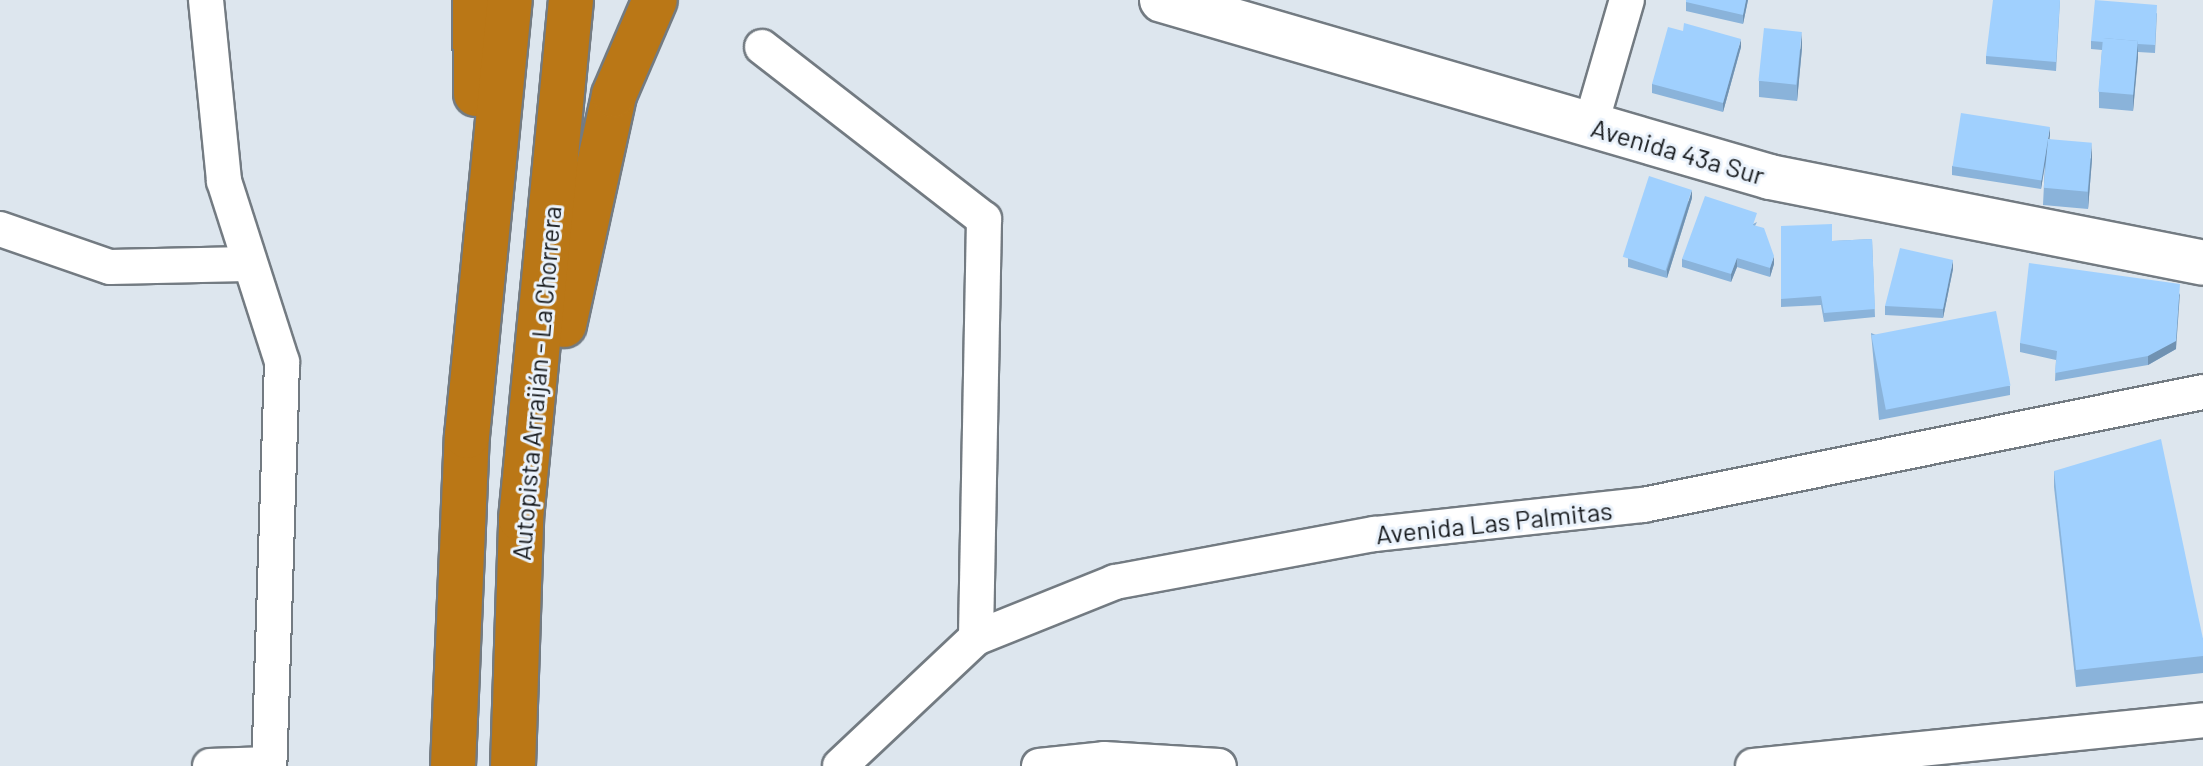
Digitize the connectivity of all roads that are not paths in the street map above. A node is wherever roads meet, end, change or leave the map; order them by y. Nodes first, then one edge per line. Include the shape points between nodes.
1 (206, 0) edge
2 (475, 0) edge
3 (510, 0) edge
4 (571, 0) edge
5 (655, 0) edge
6 (1162, 0) edge
7 (1627, 0) edge
8 (762, 47) dead end
9 (1590, 127) junction
10 (0, 229) edge
11 (2203, 263) edge
12 (247, 264) junction
13 (480, 275) junction
14 (2203, 392) edge
15 (521, 519) junction
16 (976, 638) junction
17 (2203, 720) edge
18 (269, 765) edge
19 (210, 766) edge
20 (453, 766) edge
21 (513, 766) edge
22 (840, 766) edge
23 (1039, 766) edge
24 (1219, 766) edge
25 (1753, 766) edge

1 - 12 street via 224,181
2 - 13 highway
3 - 13 highway
4 - 15 highway, Autopista Arraiján - La Chorrera
5 - 15 highway via 614,95
6 - 9 street, Avenida 43a Sur
7 - 9 street
8 - 16 street via 984,219
9 - 11 street, Avenida 43a Sur via 1770,177
10 - 12 street via 110,267
12 - 18 street via 276,332 284,396
13 - 20 highway
14 - 16 street, Avenida Las Palmitas via 1643,505 1231,556 1115,582
15 - 21 highway, Autopista Arraiján - La Chorrera
16 - 22 street, Avenida Las Palmitas
17 - 25 street
18 - 19 street
23 - 24 street via 1104,759

